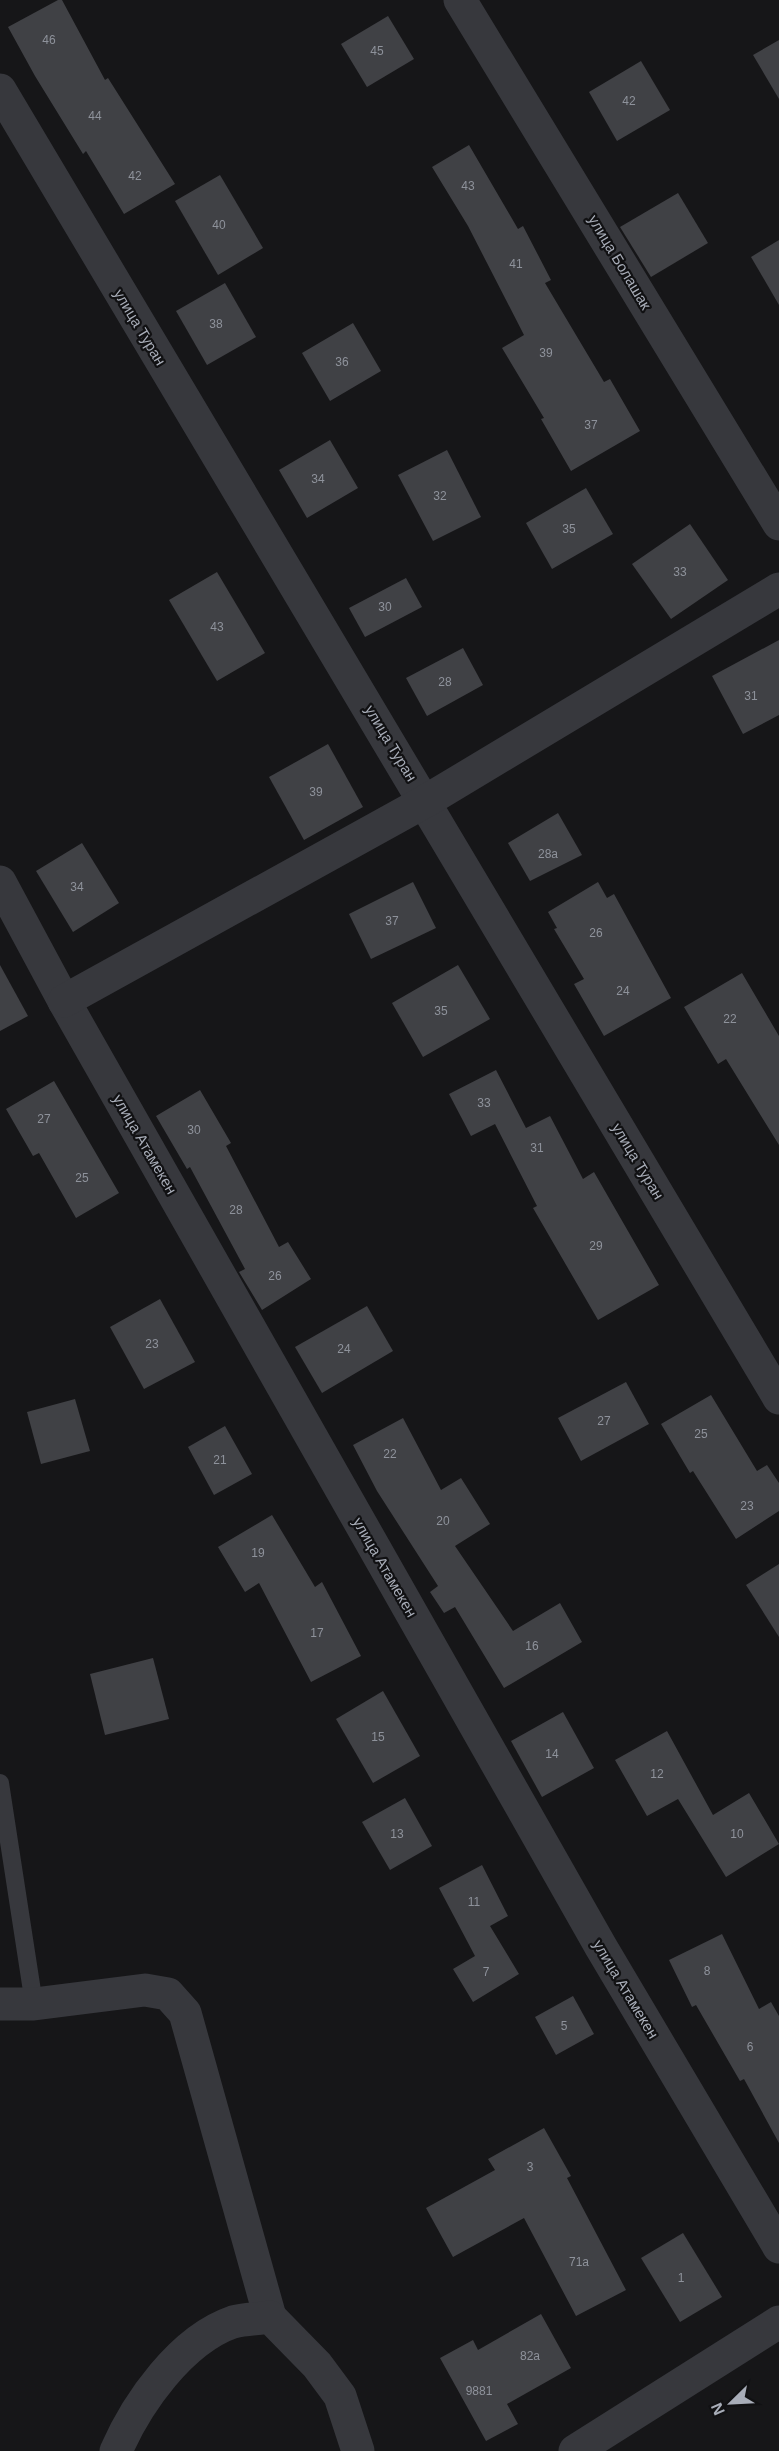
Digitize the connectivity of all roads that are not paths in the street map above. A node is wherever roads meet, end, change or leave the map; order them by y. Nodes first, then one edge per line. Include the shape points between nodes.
1 (460, 0) edge
2 (0, 90) edge
3 (779, 524) edge
4 (779, 589) edge
5 (426, 801) junction
6 (0, 882) edge
7 (64, 1001) junction
8 (779, 1398) edge
9 (0, 1783) edge
10 (0, 2004) edge
11 (34, 2004) junction
12 (779, 2247) edge
13 (270, 2317) junction
14 (779, 2322) edge
15 (116, 2451) edge
16 (358, 2451) edge
17 (575, 2451) edge

1 - 3 street, улица Болашак
2 - 5 street, улица Туран
4 - 5 street
5 - 7 street
5 - 8 street, улица Туран
6 - 7 street, улица Атамекен
7 - 12 street, улица Атамекен via 595,1937
9 - 11 lane
10 - 11 street
11 - 13 street via 145,1990 168,1994 185,2013
13 - 15 street via 233,2322 201,2340 162,2376
13 - 16 street via 317,2365 340,2396
14 - 17 street

